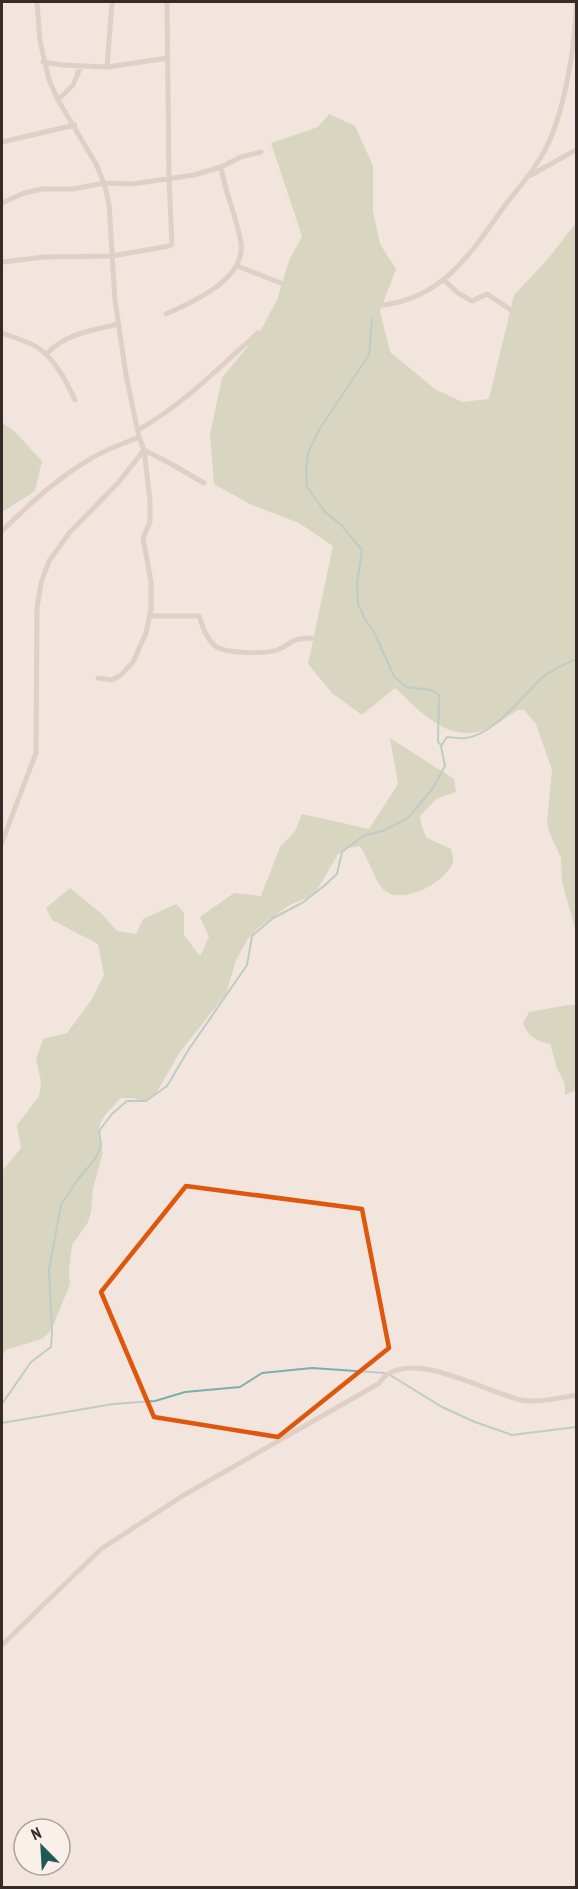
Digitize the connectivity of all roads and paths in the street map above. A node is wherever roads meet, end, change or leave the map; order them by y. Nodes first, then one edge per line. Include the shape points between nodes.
1 (37, 2) edge
2 (111, 2) edge
3 (167, 2) edge
4 (576, 2) edge
5 (168, 58) junction
6 (43, 62) junction
7 (81, 66) junction
8 (107, 66) junction
9 (58, 100) junction
10 (75, 125) junction
11 (2, 142) edge
12 (576, 150) edge
13 (261, 152) dead end
14 (221, 167) junction
15 (530, 176) junction
16 (169, 179) junction
17 (104, 183) junction
18 (2, 203) edge
19 (112, 256) junction
20 (2, 262) edge
21 (237, 266) junction
22 (444, 280) junction
23 (281, 283) dead end
24 (383, 305) dead end
25 (511, 310) dead end
26 (166, 314) dead end
27 (118, 324) junction
28 (2, 333) edge
29 (258, 333) dead end
30 (45, 354) junction
31 (75, 400) dead end
32 (138, 430) junction
33 (139, 437) junction
34 (144, 450) junction
35 (204, 483) dead end
36 (2, 531) edge
37 (149, 616) junction
38 (312, 638) dead end
39 (98, 678) dead end
40 (2, 842) edge
41 (576, 1395) edge
42 (2, 1645) edge

1 - 6 street
2 - 8 street
3 - 5 street
4 - 15 street via 564,92 548,144
5 - 8 street
5 - 16 street
6 - 7 street
6 - 9 street
7 - 8 street
7 - 9 street via 73,85
9 - 10 street
10 - 11 street
10 - 17 street
12 - 15 street
13 - 14 street
14 - 16 street
14 - 21 street via 241,244
15 - 22 street via 480,242
16 - 17 street
16 - 19 street via 172,244
17 - 18 street via 42,189
17 - 19 street
19 - 20 street
19 - 27 street
21 - 23 street
21 - 26 street via 212,290
22 - 24 street via 403,303
22 - 25 street via 472,301 487,294
27 - 30 street via 68,337
27 - 32 street
28 - 30 street
29 - 32 street via 190,395
30 - 31 street
32 - 33 street
33 - 34 street
33 - 36 street via 81,464
34 - 35 street
34 - 37 street via 150,522 142,538 151,582
34 - 40 street via 70,532 45,572 37,608 36,753
37 - 38 street via 199,616 202,629 221,650 263,652 278,650 298,638
37 - 39 street via 133,662 112,680
41 - 42 street via 523,1400 437,1371 404,1369 388,1374 378,1384 184,1495 101,1549

